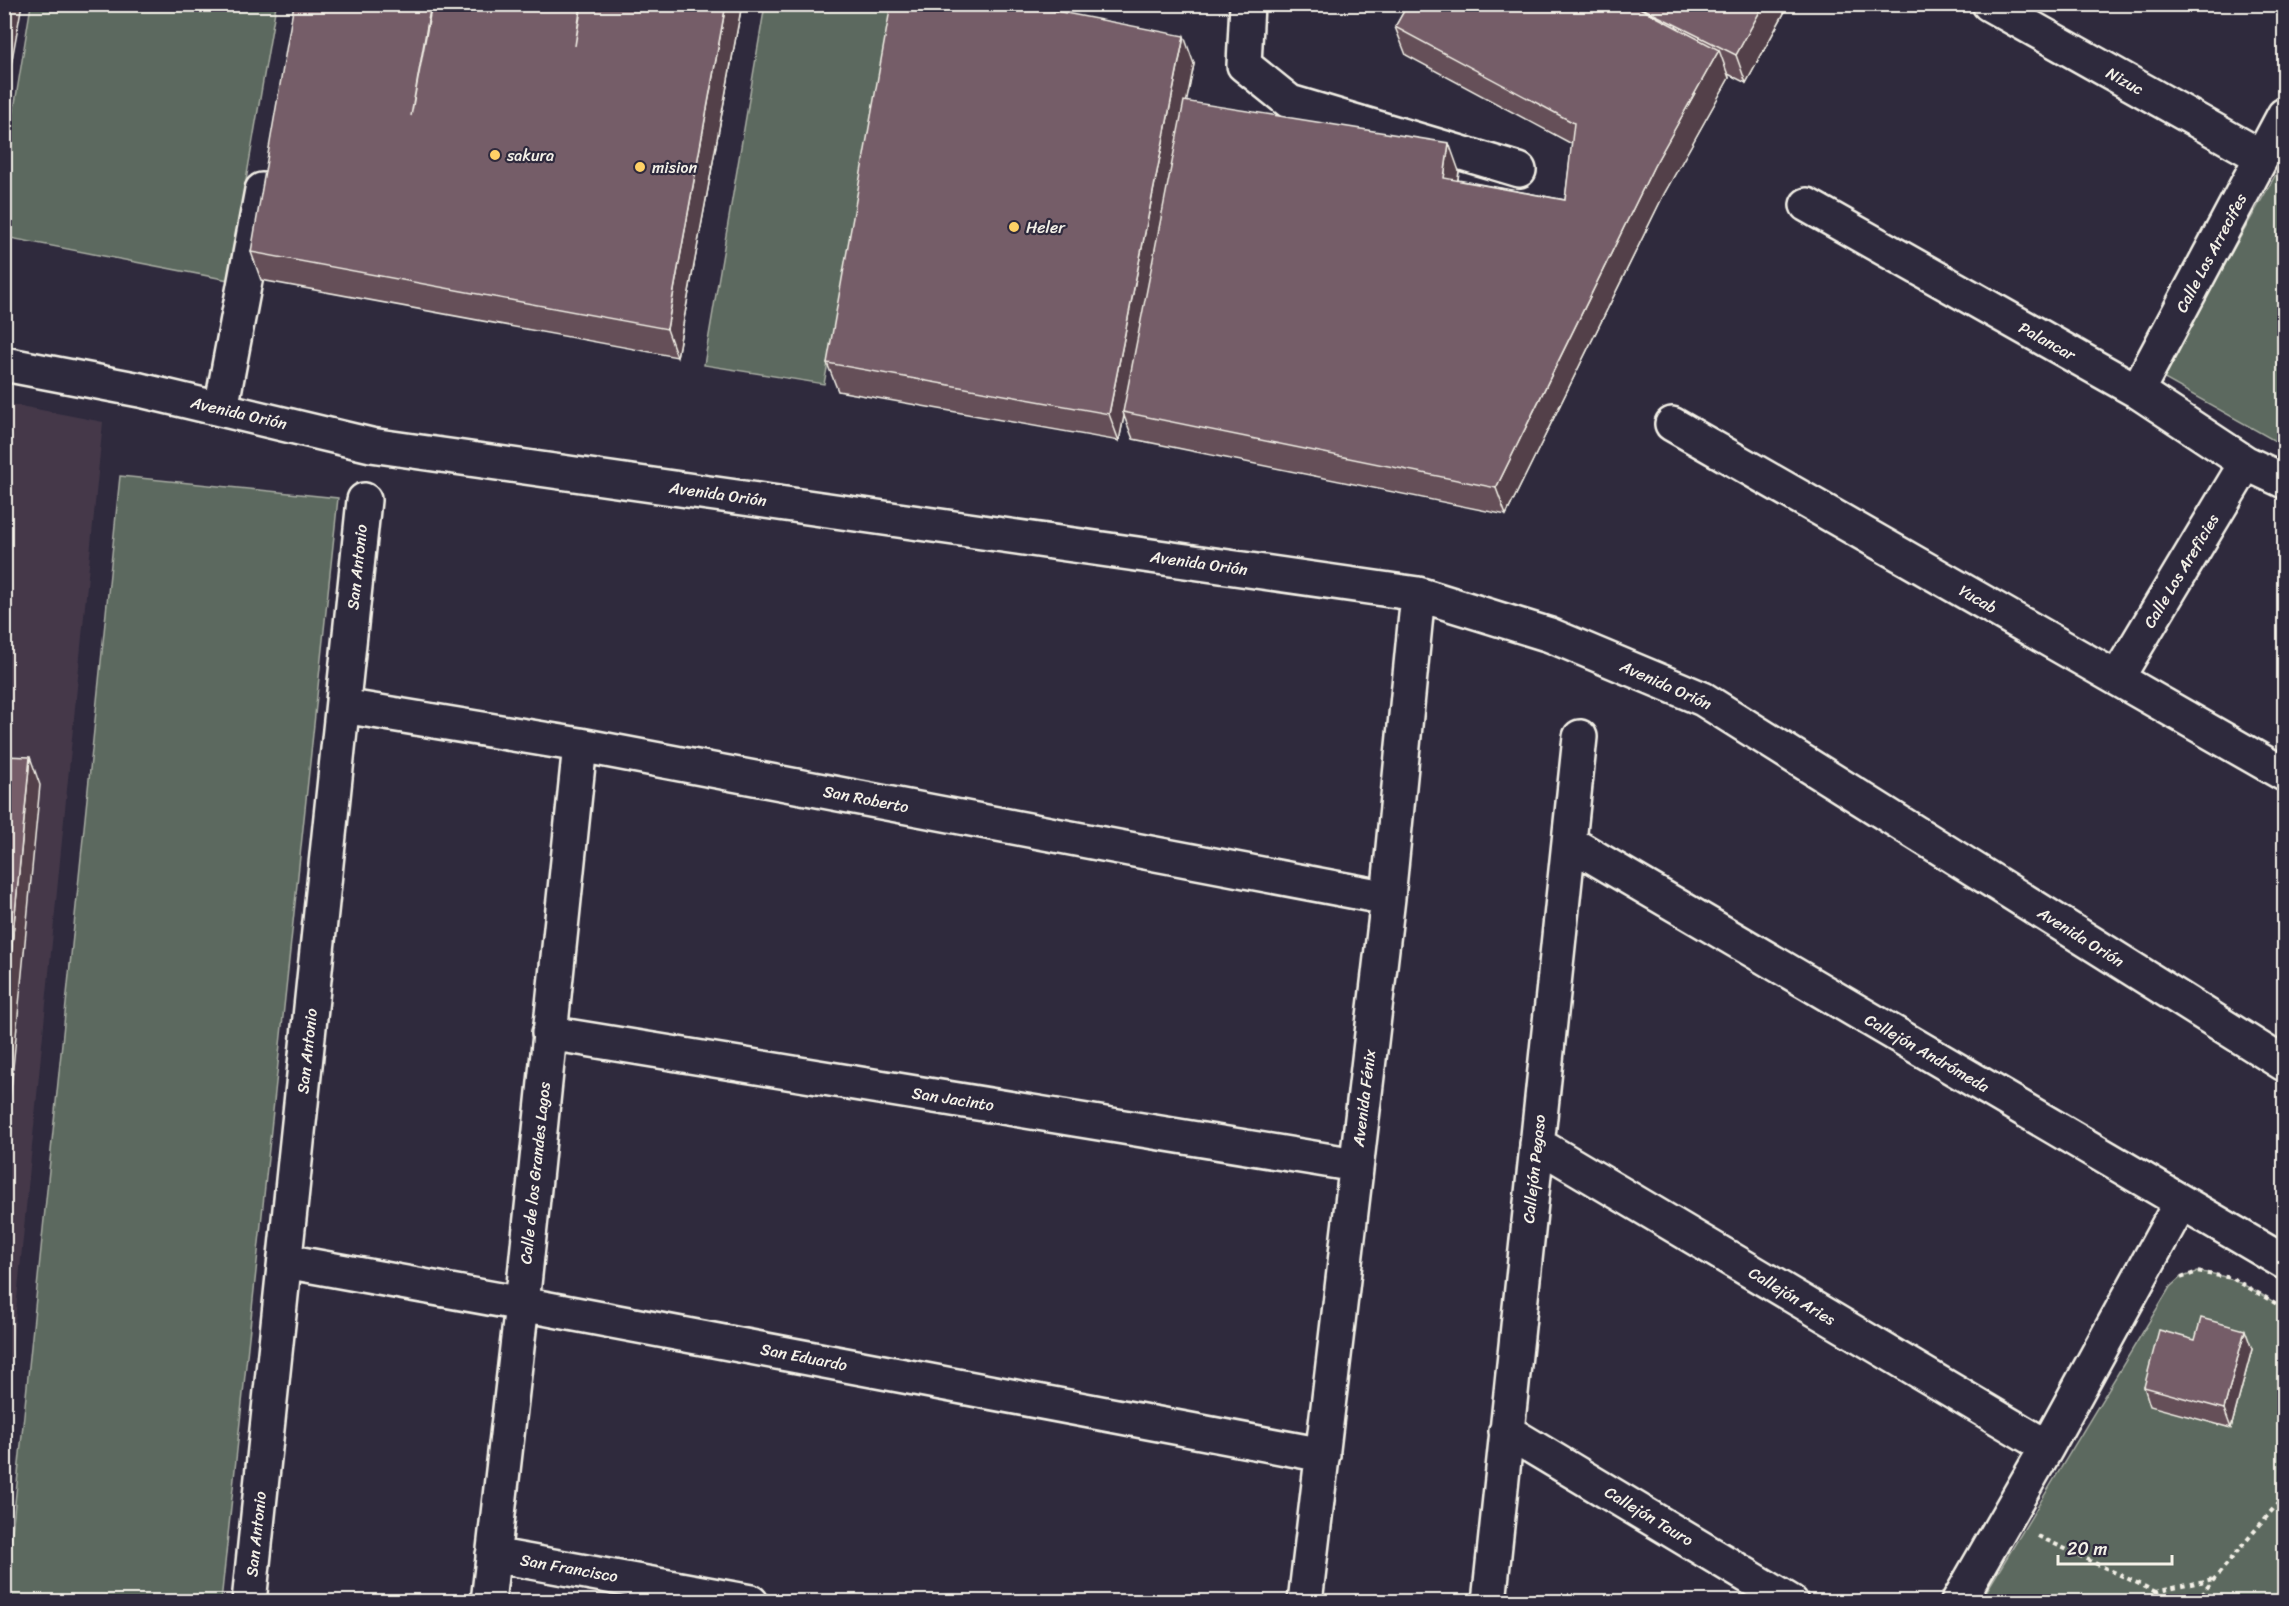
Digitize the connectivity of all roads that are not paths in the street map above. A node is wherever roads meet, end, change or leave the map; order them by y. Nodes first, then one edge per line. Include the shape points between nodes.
1 (1247, 4) edge
2 (1989, 4) edge
3 (2284, 115) edge
4 (2262, 158) junction
5 (267, 166) edge
6 (1519, 170) dead end
7 (1807, 205) dead end
8 (4, 364) edge
9 (2137, 391) junction
10 (221, 409) junction
11 (1672, 424) dead end
12 (2246, 463) junction
13 (2284, 481) edge
14 (364, 500) dead end
15 (1418, 594) junction
16 (2117, 678) junction
17 (343, 706) junction
18 (1580, 737) dead end
19 (580, 745) junction
20 (2284, 774) edge
21 (1570, 843) junction
22 (1388, 898) junction
23 (549, 1033) junction
24 (2284, 1064) edge
25 (1537, 1144) junction
26 (1356, 1165) junction
27 (2181, 1202) junction
28 (285, 1261) junction
29 (2284, 1262) edge
30 (522, 1304) junction
31 (1506, 1431) junction
32 (2047, 1447) junction
33 (1323, 1455) junction
34 (493, 1555) junction
35 (249, 1602) edge
36 (488, 1602) edge
37 (751, 1602) edge
38 (1305, 1602) edge
39 (1489, 1602) edge
40 (1791, 1602) edge
41 (1958, 1602) edge

1 - 6 street via 1244,64 1290,102
2 - 4 street, Nizuc
3 - 4 street, Calle Los Arrecifes
4 - 9 street, Calle Los Arrecifes
5 - 10 street
7 - 9 street, Palancar
8 - 10 street, Avenida Orión
9 - 12 street, Palancar
10 - 15 street, Avenida Orión via 371,444
11 - 16 street, Yucab
12 - 13 street, Palancar
12 - 16 street, Calle Los Areficies
14 - 17 street, San Antonio
15 - 22 street, Avenida Fénix
15 - 24 street, Avenida Orión via 1550,635 1703,699
16 - 20 street, Yucab
17 - 19 street, San Roberto
17 - 28 street, San Antonio
18 - 21 street, Callejón Pegaso
19 - 22 street, San Roberto
19 - 23 street, Calle de los Grandes Lagos
21 - 25 street, Callejón Pegaso
21 - 27 street, Callejón Andrómeda
22 - 26 street, Avenida Fénix
23 - 26 street, San Jacinto
23 - 30 street, Calle de los Grandes Lagos
25 - 31 street, Callejón Pegaso
25 - 32 street, Callejón Aries
26 - 33 street, Avenida Fénix
27 - 29 street, Callejón Andrómeda
27 - 32 street
28 - 30 street, San Eduardo
28 - 35 street, San Antonio
30 - 33 street, San Eduardo
30 - 34 street, Calle de los Grandes Lagos
31 - 39 street, Callejón Pegaso
31 - 40 street, Callejón Tauro
32 - 41 street
33 - 38 street, Avenida Fénix
34 - 36 street, Calle de los Grandes Lagos
34 - 37 street, San Francisco

